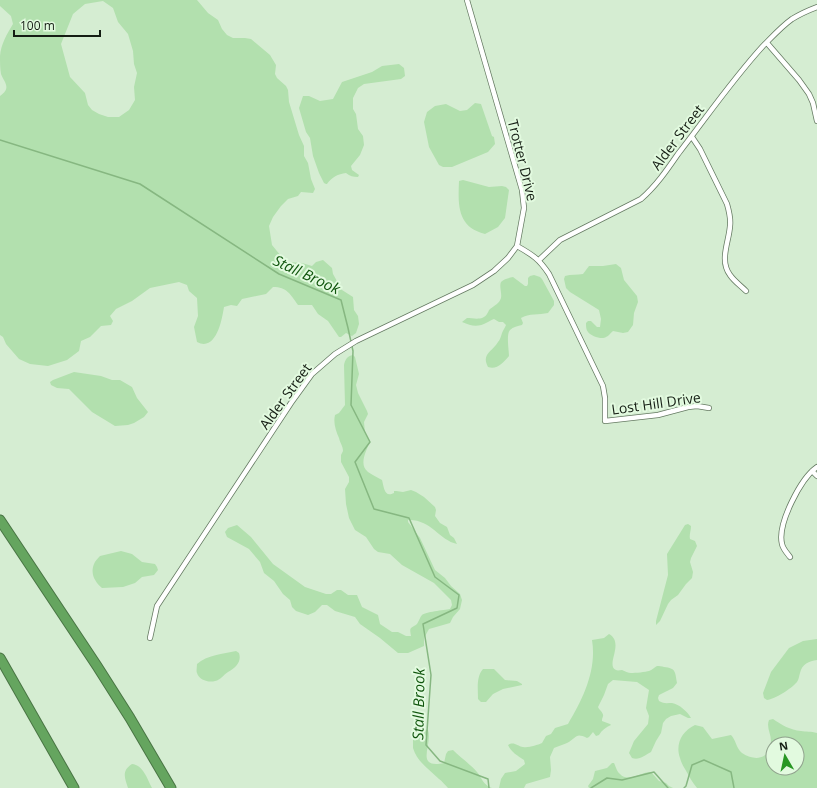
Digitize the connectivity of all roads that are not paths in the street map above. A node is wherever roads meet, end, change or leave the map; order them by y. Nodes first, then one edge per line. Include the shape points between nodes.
1 (468, 0) edge
2 (817, 7) edge
3 (767, 43) junction
4 (817, 121) edge
5 (692, 137) junction
6 (517, 246) junction
7 (539, 260) junction
8 (746, 291) dead end
9 (710, 408) dead end
10 (817, 467) edge
11 (812, 470) junction
12 (817, 476) edge
13 (0, 520) edge
14 (790, 557) dead end
15 (150, 638) dead end
16 (0, 658) edge
17 (74, 788) edge
18 (171, 788) edge

1 - 6 street, Trotter Drive via 522,190 524,208
2 - 3 street, Alder Street via 791,20
3 - 4 street via 809,94
3 - 5 street, Alder Street via 746,65
5 - 7 street, Alder Street via 641,199 560,240
5 - 8 street via 729,210 731,225 725,259 726,268 729,275
6 - 7 street
6 - 15 street, Alder Street via 494,271 473,285 356,341 335,354 312,374 157,606
7 - 9 street, Lost Hill Drive via 549,274 603,386 605,421 658,415 688,407
10 - 11 street
11 - 12 street
11 - 14 street via 797,492 783,525 782,543
13 - 18 highway via 98,666
16 - 17 highway

